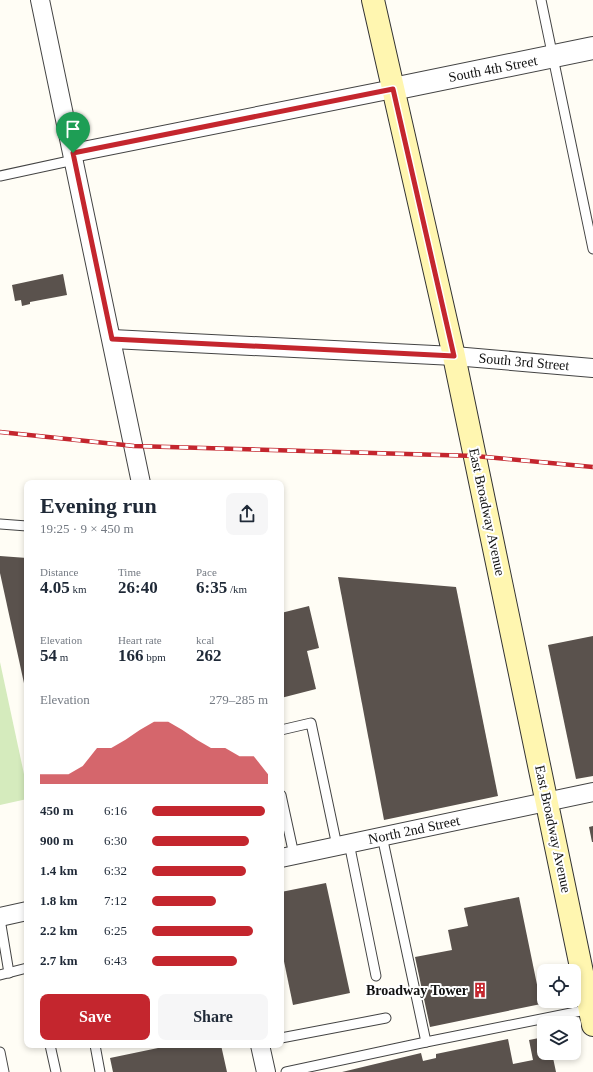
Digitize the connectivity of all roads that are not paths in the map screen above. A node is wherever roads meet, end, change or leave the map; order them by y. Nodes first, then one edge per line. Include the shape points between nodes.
1 (40, 0) edge
2 (373, 0) edge
3 (541, 0) edge
4 (593, 48) edge
5 (553, 57) junction
6 (393, 89) junction
7 (74, 157) junction
8 (0, 176) edge
9 (593, 249) edge
10 (112, 339) junction
11 (454, 356) junction
12 (593, 368) edge
13 (140, 480) edge
14 (0, 524) edge
15 (24, 526) edge
16 (284, 729) edge
17 (593, 792) edge
18 (548, 802) junction
19 (284, 826) edge
20 (382, 836) junction
21 (343, 845) junction
22 (287, 856) edge
23 (24, 912) edge
24 (0, 918) edge
25 (24, 969) edge
26 (4, 974) edge
27 (376, 976) dead end
28 (592, 1014) edge
29 (386, 1018) dead end
30 (284, 1037) edge
31 (426, 1042) junction
32 (51, 1048) edge
33 (95, 1048) edge
34 (261, 1048) edge
35 (0, 1052) edge
36 (4, 1072) edge
37 (56, 1072) edge
38 (100, 1072) edge
39 (266, 1072) edge
40 (286, 1072) edge

1 - 7 street
2 - 6 main road, East Broadway Avenue
3 - 5 lane
4 - 5 street, South 4th Street
5 - 6 street, South 4th Street
5 - 9 lane
6 - 7 street
6 - 11 main road, East Broadway Avenue
7 - 8 lane
7 - 10 street
10 - 11 street, South 3rd Street
10 - 13 street
11 - 12 street, South 3rd Street
11 - 18 main road, East Broadway Avenue
14 - 15 lane
16 - 21 lane via 311,723
17 - 18 street, North 2nd Street
18 - 20 street, North 2nd Street
18 - 28 main road, East Broadway Avenue
19 - 22 lane
20 - 21 street, North 2nd Street
20 - 31 lane
21 - 22 street, North 2nd Street
21 - 27 lane
23 - 24 street
24 - 26 lane
25 - 26 lane
28 - 31 lane
29 - 30 lane
31 - 40 lane
32 - 37 lane
33 - 38 lane
34 - 39 street
35 - 36 lane

